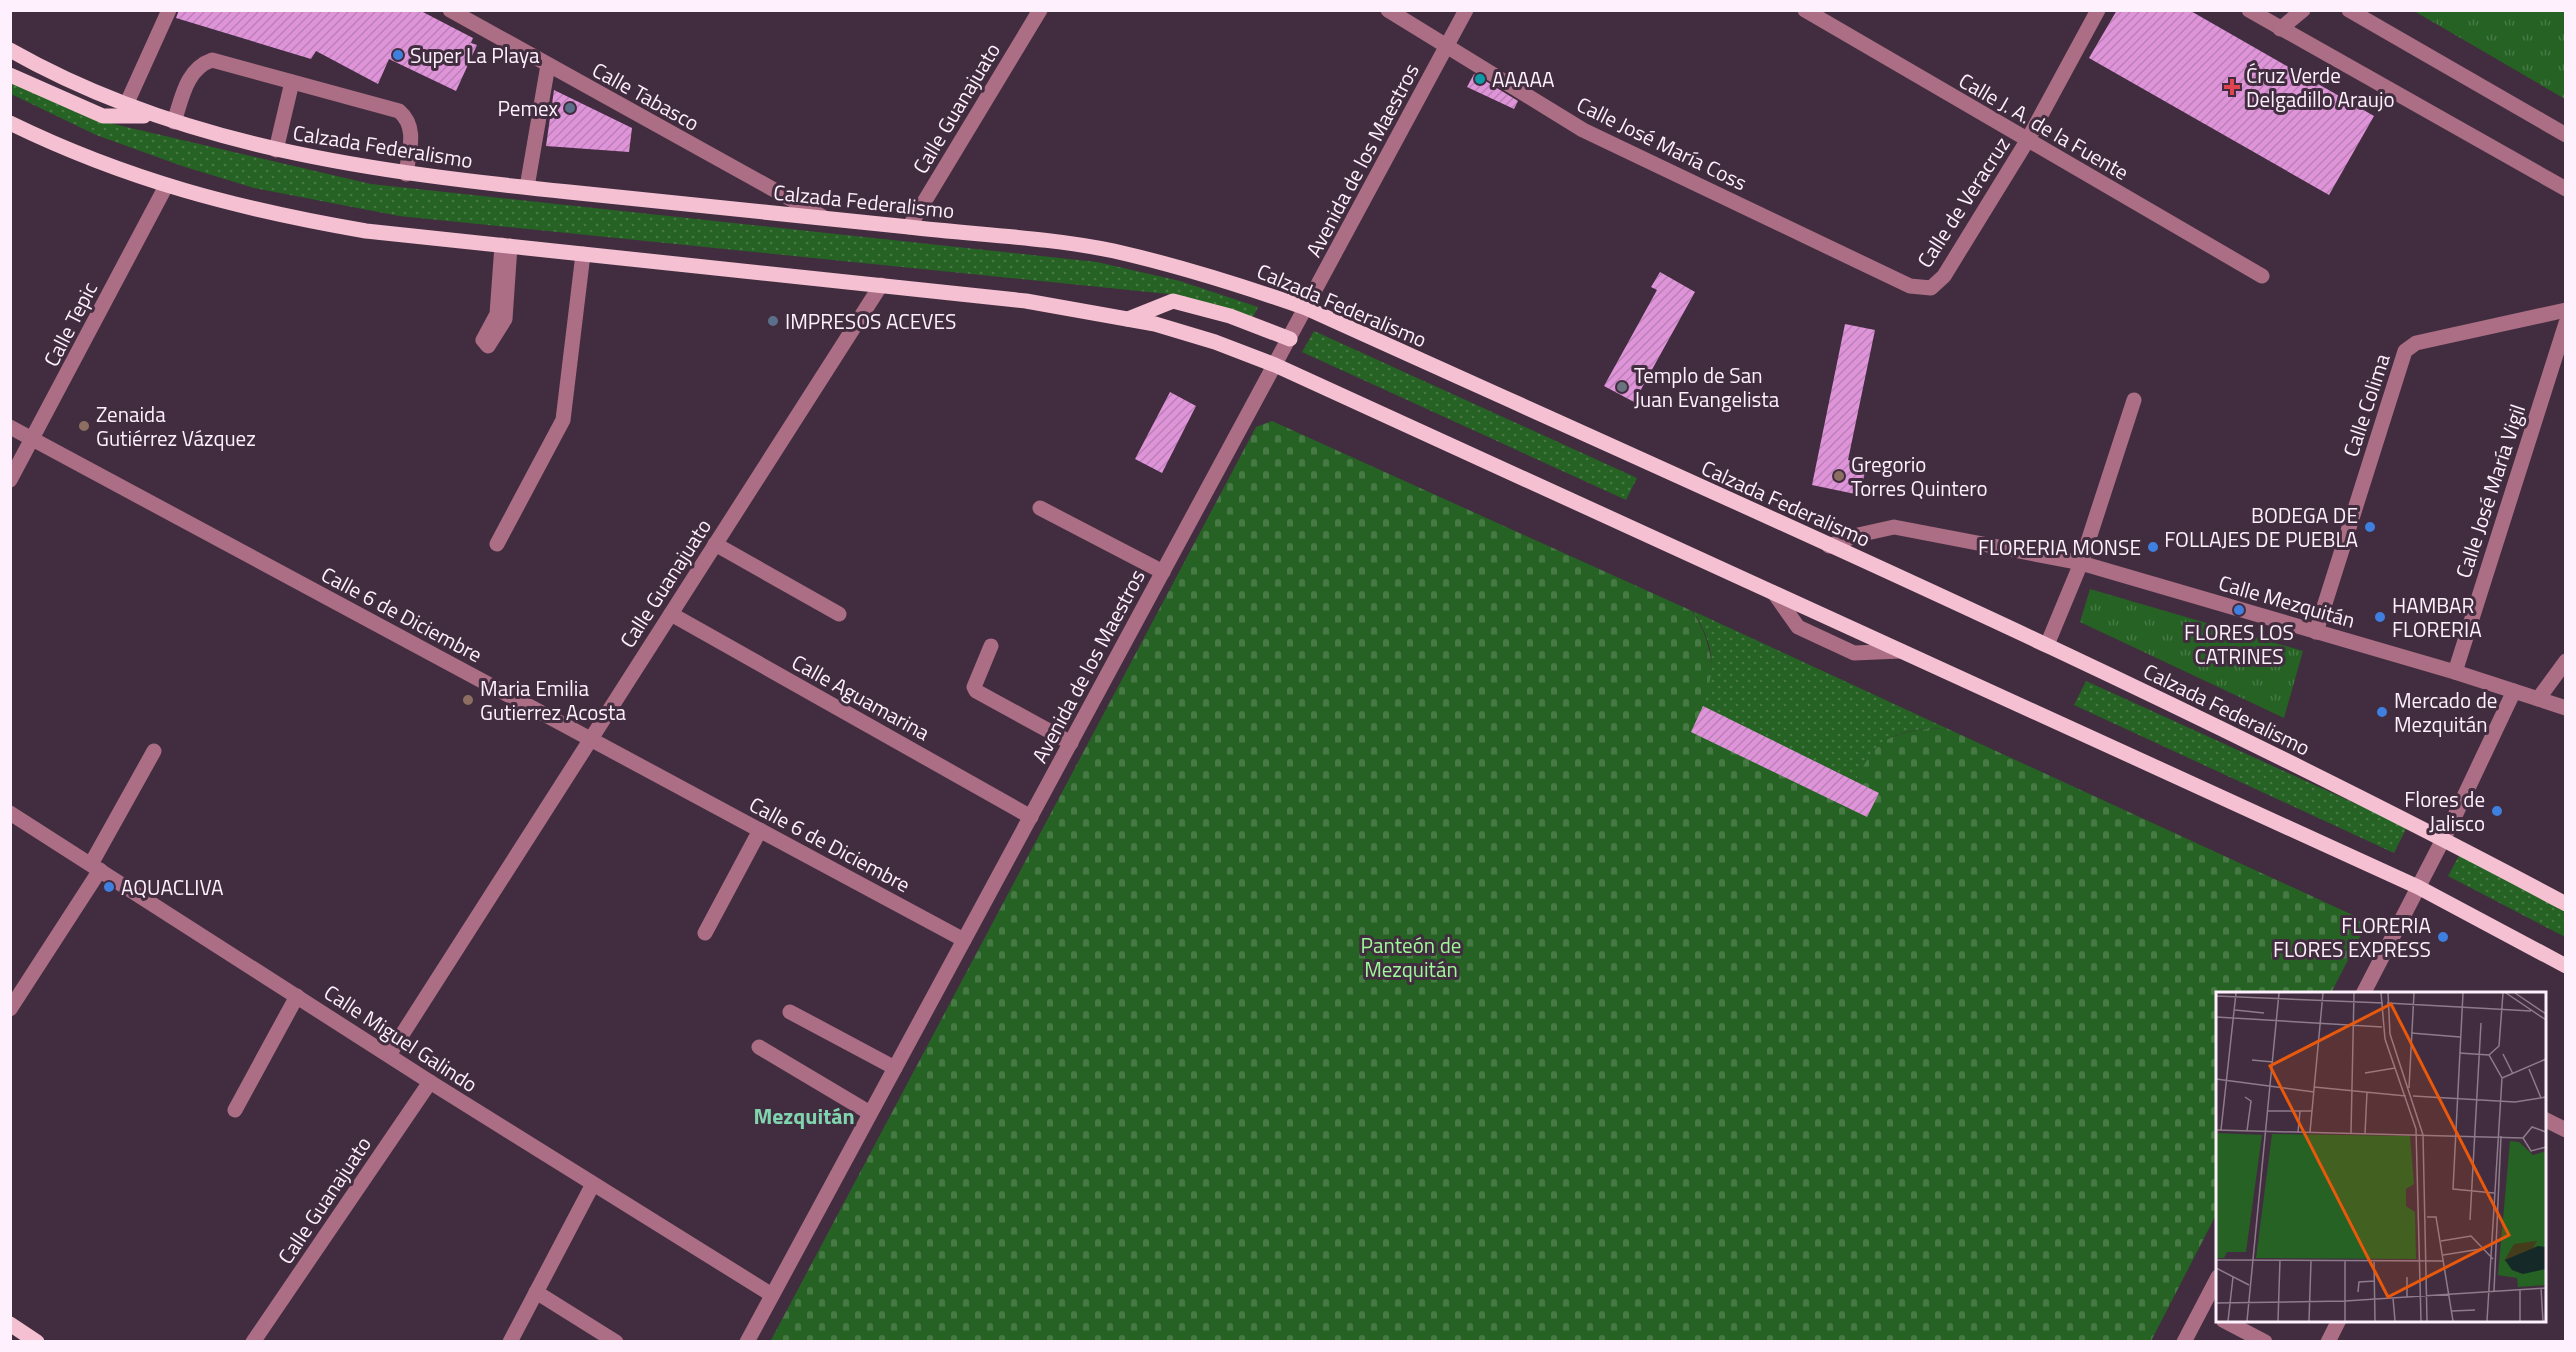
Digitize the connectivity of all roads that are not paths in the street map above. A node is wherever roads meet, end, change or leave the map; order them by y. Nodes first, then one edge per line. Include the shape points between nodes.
1 (169, 10) edge
2 (450, 10) edge
3 (1040, 10) edge
4 (1388, 10) edge
5 (1466, 10) edge
6 (1806, 10) edge
7 (2098, 10) edge
8 (2248, 10) edge
9 (2303, 10) edge
10 (2349, 10) edge
11 (2280, 29) junction
12 (1446, 48) junction
13 (10, 50) edge
14 (548, 65) junction
15 (10, 75) edge
16 (291, 82) junction
17 (126, 105) junction
18 (153, 116) junction
19 (174, 122) junction
20 (10, 123) edge
21 (2565, 135) edge
22 (2027, 141) junction
23 (276, 150) junction
24 (406, 174) junction
25 (166, 186) junction
26 (526, 187) junction
27 (2565, 189) edge
28 (823, 217) junction
29 (909, 227) junction
30 (506, 245) junction
31 (583, 254) junction
32 (2262, 276) dead end
33 (881, 285) junction
34 (1930, 288) joint
35 (1306, 308) junction
36 (2565, 310) edge
37 (1128, 319) junction
38 (2565, 324) edge
39 (1290, 339) junction
40 (1275, 365) junction
41 (2134, 400) dead end
42 (10, 427) edge
43 (34, 440) junction
44 (10, 480) edge
45 (1040, 508) dead end
46 (497, 544) dead end
47 (715, 544) junction
48 (1829, 546) junction
49 (2081, 563) junction
50 (1163, 572) junction
51 (1774, 593) junction
52 (670, 614) junction
53 (838, 614) dead end
54 (2316, 632) junction
55 (2047, 645) junction
56 (991, 646) dead end
57 (1901, 651) junction
58 (2565, 661) edge
59 (2455, 672) junction
60 (2514, 691) junction
61 (2538, 699) junction
62 (2565, 708) edge
63 (590, 739) junction
64 (1071, 743) junction
65 (154, 751) dead end
66 (10, 813) edge
67 (1031, 817) junction
68 (760, 830) junction
69 (2443, 838) junction
70 (96, 867) junction
71 (2418, 887) junction
72 (2565, 904) edge
73 (705, 933) dead end
74 (964, 940) junction
75 (2565, 966) edge
76 (2364, 992) edge
77 (297, 996) junction
78 (10, 1009) edge
79 (790, 1012) dead end
80 (759, 1047) dead end
81 (389, 1055) junction
82 (895, 1068) junction
83 (430, 1082) junction
84 (235, 1110) dead end
85 (870, 1113) junction
86 (2546, 1120) edge
87 (2565, 1130) edge
88 (592, 1184) junction
89 (2216, 1279) edge
90 (536, 1292) junction
91 (772, 1295) junction
92 (2201, 1310) junction
93 (2216, 1318) edge
94 (2227, 1322) edge
95 (2338, 1322) edge
96 (10, 1324) edge
97 (38, 1341) edge
98 (253, 1341) edge
99 (510, 1341) edge
100 (616, 1341) edge
101 (747, 1341) edge
102 (2184, 1341) edge
103 (2265, 1341) edge
104 (2328, 1341) edge

1 - 17 street
2 - 14 street, Calle Tabasco
3 - 29 street, Calle Guanajuato
4 - 12 street, Calle José María Coss
5 - 12 street, Avenida de los Maestros
6 - 22 street, Calle J. A. de la Fuente
7 - 22 street, Calle de Veracruz
8 - 11 street
9 - 11 street
10 - 21 street
11 - 27 street
12 - 34 street, Calle José María Coss via 1583,130 1910,286
12 - 35 street, Avenida de los Maestros
13 - 17 main road, Calzada Federalismo via 51,73
14 - 26 street
14 - 28 street, Calle Tabasco
15 - 18 main road via 103,116
16 - 19 street via 212,60 200,64 190,75
16 - 23 street
16 - 24 street via 399,111 412,129
17 - 18 main road, Calzada Federalismo
18 - 19 main road, Calzada Federalismo
19 - 23 main road, Calzada Federalismo
20 - 25 main road
22 - 32 street, Calle J. A. de la Fuente
22 - 34 street, Calle de Veracruz via 1944,276
23 - 24 main road, Calzada Federalismo
24 - 26 main road, Calzada Federalismo
25 - 30 main road via 279,216 366,231
25 - 43 street, Calle Tepic
26 - 28 main road, Calzada Federalismo
28 - 29 main road, Calzada Federalismo
29 - 35 main road, Calzada Federalismo via 1111,251 1208,274
30 - 30 street via 497,314 483,340 488,346 505,319
30 - 31 main road
31 - 33 main road
31 - 46 street via 563,420
33 - 37 main road via 1026,301
33 - 47 street, Calle Guanajuato
35 - 39 street, Avenida de los Maestros
35 - 48 main road, Calzada Federalismo
36 - 54 street, Calle Colima via 2416,343 2405,351
37 - 39 main road via 1173,301 1230,316
37 - 40 main road via 1215,342
38 - 59 street, Calle José María Vigil
39 - 40 street, Avenida de los Maestros
40 - 50 street, Avenida de los Maestros
40 - 51 main road
41 - 49 street
42 - 43 street, Calle 6 de Diciembre
43 - 44 street, Calle Tepic
43 - 63 street, Calle 6 de Diciembre
45 - 50 street
47 - 52 street, Calle Guanajuato
47 - 53 street
48 - 49 street, Calle Mezquitán via 1894,527
48 - 55 main road, Calzada Federalismo
49 - 54 street, Calle Mezquitán
49 - 55 street
50 - 64 street, Avenida de los Maestros
51 - 57 main road
51 - 57 street via 1798,627 1854,653
52 - 63 street, Calle Guanajuato
52 - 67 street, Calle Aguamarina
54 - 59 street, Calle Mezquitán
55 - 69 main road, Calzada Federalismo
56 - 64 street via 974,687 976,691
57 - 71 main road
58 - 61 street
59 - 60 street, Calle Mezquitán
60 - 61 street, Calle Mezquitán
60 - 69 street
61 - 62 street, Calle Mezquitán
63 - 68 street, Calle 6 de Diciembre
63 - 81 street, Calle Guanajuato
64 - 67 street, Avenida de los Maestros
65 - 70 street
66 - 70 street, Calle Miguel Galindo
67 - 74 street, Avenida de los Maestros
68 - 73 street
68 - 74 street, Calle 6 de Diciembre
69 - 71 street
69 - 72 main road, Calzada Federalismo
70 - 77 street, Calle Miguel Galindo
70 - 78 street
71 - 75 main road
71 - 76 street
74 - 82 street, Avenida de los Maestros
77 - 81 street, Calle Miguel Galindo
77 - 84 street
79 - 82 street
80 - 85 street
81 - 83 street, Calle Miguel Galindo
82 - 85 street, Avenida de los Maestros
83 - 88 street, Calle Miguel Galindo
83 - 98 street, Calle Guanajuato
85 - 91 street, Avenida de los Maestros
86 - 87 street
88 - 90 street
88 - 91 street, Calle Miguel Galindo
89 - 92 street
90 - 99 street
90 - 100 street
91 - 101 street, Avenida de los Maestros
92 - 93 street
92 - 102 street
94 - 103 street
95 - 104 street
96 - 97 main road

